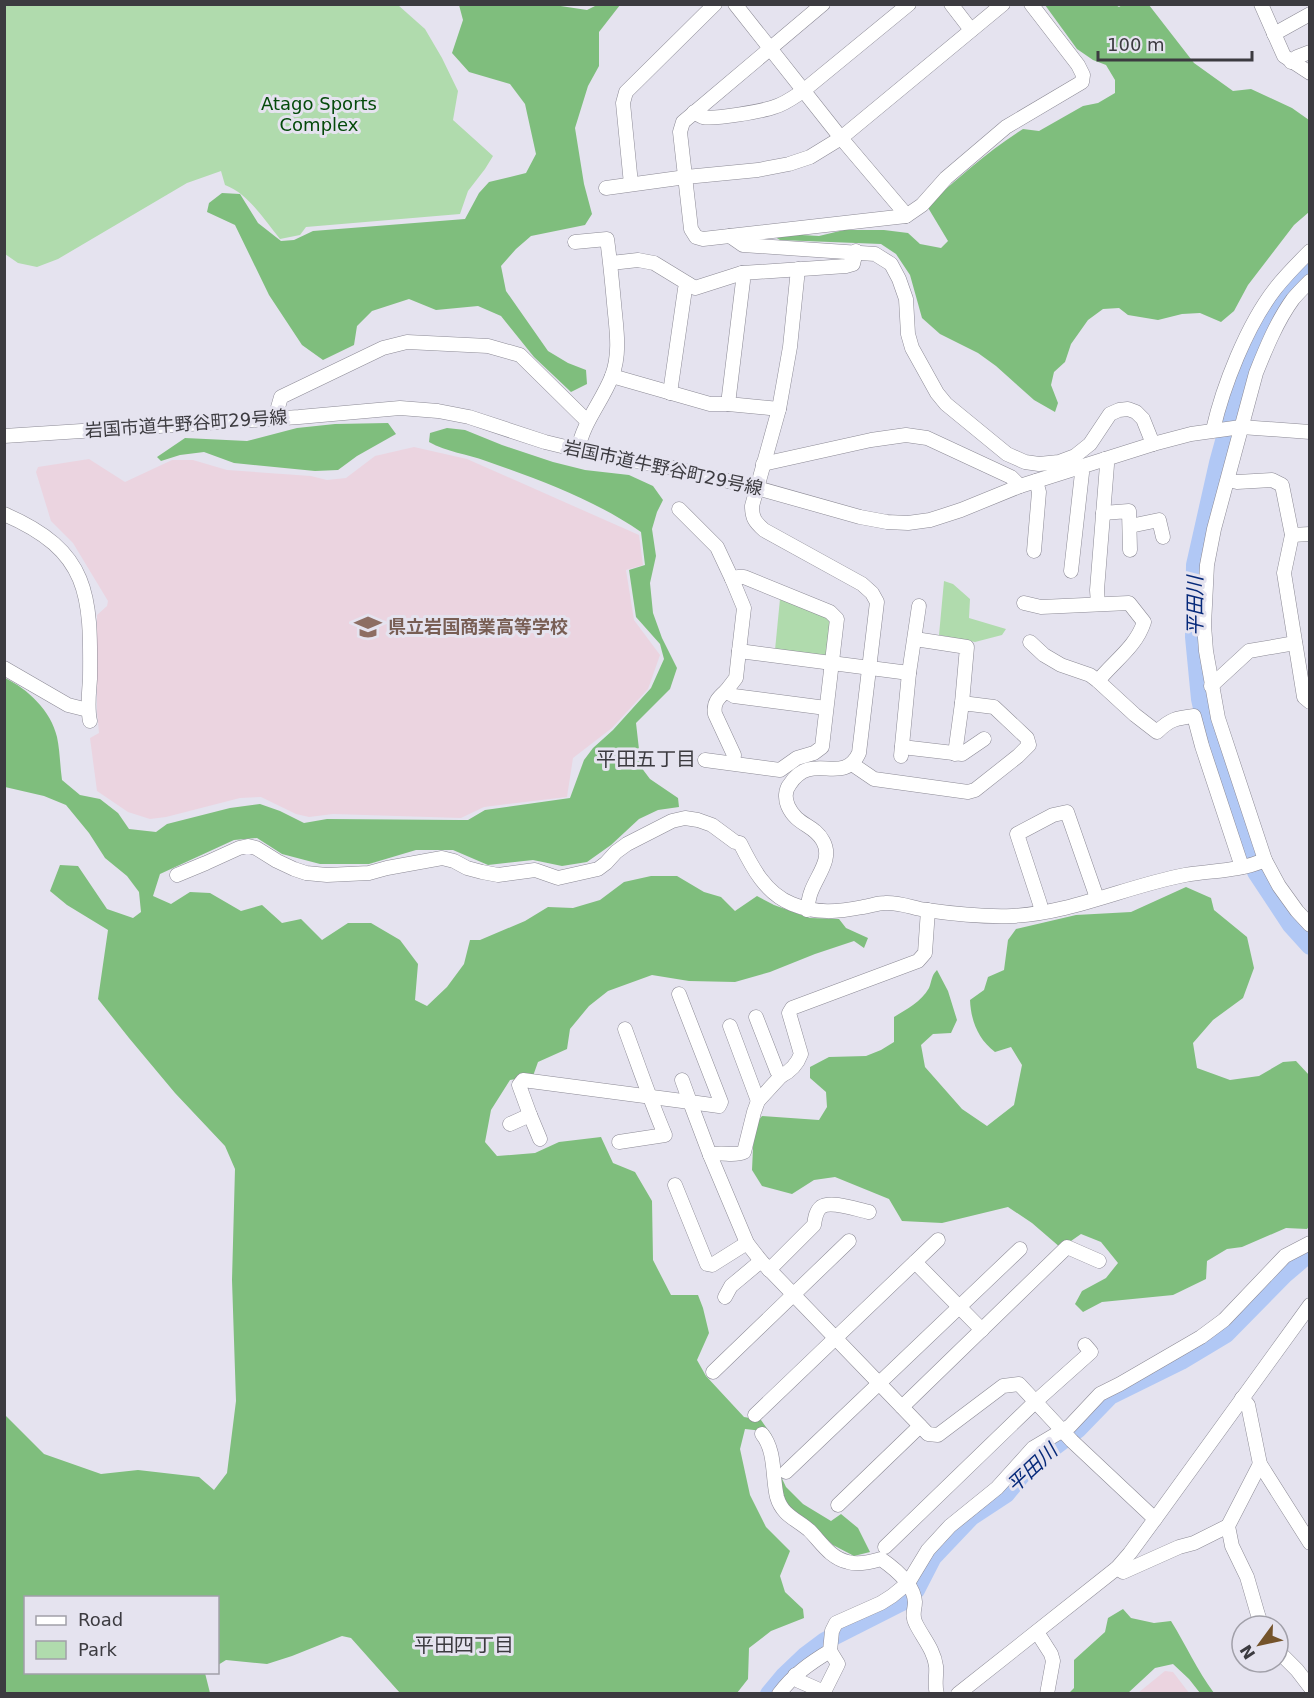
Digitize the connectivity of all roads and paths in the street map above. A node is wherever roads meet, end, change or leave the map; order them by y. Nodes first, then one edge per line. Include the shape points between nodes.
1 (715, 4) edge
2 (735, 4) edge
3 (823, 4) edge
4 (909, 4) edge
5 (951, 4) edge
6 (1003, 4) edge
7 (1031, 4) edge
8 (1261, 4) edge
9 (1310, 14) edge
10 (971, 30) junction
11 (1274, 34) junction
12 (769, 49) junction
13 (1310, 52) edge
14 (1291, 62) junction
15 (1310, 73) edge
16 (803, 91) junction
17 (694, 112) junction
18 (841, 138) junction
19 (686, 177) junction
20 (631, 184) junction
21 (606, 188) dead end
22 (906, 216) junction
23 (730, 236) junction
24 (575, 242) dead end
25 (856, 251) junction
26 (1310, 251) edge
27 (610, 263) junction
28 (798, 269) junction
29 (742, 273) junction
30 (1310, 281) edge
31 (688, 284) junction
32 (612, 376) junction
33 (670, 393) junction
34 (728, 404) junction
35 (779, 409) junction
36 (275, 418) junction
37 (587, 421) junction
38 (1239, 428) junction
39 (1214, 430) junction
40 (1310, 432) edge
41 (4, 436) edge
42 (1153, 444) junction
43 (578, 450) junction
44 (1105, 459) junction
45 (763, 464) junction
46 (1080, 467) junction
47 (1228, 480) junction
48 (1036, 481) junction
49 (1020, 486) junction
50 (757, 488) junction
51 (679, 509) dead end
52 (1103, 513) junction
53 (4, 514) edge
54 (1130, 526) junction
55 (1310, 534) edge
56 (1292, 535) junction
57 (1163, 537) dead end
58 (1130, 550) dead end
59 (1034, 551) dead end
60 (1071, 572) dead end
61 (732, 579) junction
62 (1024, 603) dead end
63 (1098, 604) junction
64 (919, 606) dead end
65 (915, 639) junction
66 (1030, 642) dead end
67 (1294, 643) junction
68 (739, 651) junction
69 (832, 663) junction
70 (4, 668) edge
71 (869, 668) junction
72 (909, 674) junction
73 (1098, 681) junction
74 (1211, 686) junction
75 (726, 691) junction
76 (1310, 702) edge
77 (962, 703) junction
78 (826, 708) junction
79 (984, 739) dead end
80 (1223, 740) junction
81 (1204, 745) junction
82 (955, 754) junction
83 (705, 760) dead end
84 (733, 763) junction
85 (852, 764) junction
86 (1233, 772) junction
87 (1214, 777) junction
88 (1253, 864) junction
89 (177, 875) dead end
90 (1096, 898) junction
91 (807, 910) junction
92 (928, 910) junction
93 (1041, 912) junction
94 (1310, 925) edge
95 (679, 994) dead end
96 (756, 1017) dead end
97 (730, 1026) dead end
98 (625, 1029) dead end
99 (781, 1076) junction
100 (682, 1080) dead end
101 (649, 1096) junction
102 (758, 1101) junction
103 (690, 1102) junction
104 (530, 1115) junction
105 (510, 1124) dead end
106 (540, 1139) dead end
107 (619, 1142) dead end
108 (710, 1155) junction
109 (675, 1185) dead end
110 (870, 1212) dead end
111 (938, 1240) dead end
112 (849, 1241) dead end
113 (747, 1243) junction
114 (1310, 1243) edge
115 (1020, 1249) dead end
116 (1099, 1260) dead end
117 (915, 1262) junction
118 (765, 1266) junction
119 (793, 1294) junction
120 (724, 1297) dead end
121 (1310, 1305) edge
122 (959, 1307) junction
123 (982, 1330) junction
124 (837, 1339) junction
125 (1085, 1345) dead end
126 (713, 1372) dead end
127 (879, 1383) junction
128 (1242, 1398) junction
129 (1035, 1401) junction
130 (902, 1407) junction
131 (755, 1415) dead end
132 (920, 1425) junction
133 (762, 1434) dead end
134 (1067, 1435) junction
135 (1260, 1464) junction
136 (786, 1472) dead end
137 (838, 1505) dead end
138 (1155, 1519) junction
139 (1228, 1526) junction
140 (1310, 1543) edge
141 (885, 1547) dead end
142 (1117, 1568) junction
143 (910, 1589) junction
144 (1258, 1614) edge
145 (1037, 1632) junction
146 (830, 1649) junction
147 (1290, 1663) edge
148 (795, 1674) junction
149 (1310, 1687) edge
150 (779, 1694) edge
151 (938, 1694) edge
152 (958, 1694) edge
153 (1047, 1694) edge

1 - 20 street via 626,92 623,103
2 - 12 street
3 - 12 street
4 - 16 street
5 - 10 street
6 - 10 street
7 - 22 street via 1078,65 1082,82 1006,127
8 - 11 street
9 - 11 street
10 - 18 street
11 - 14 street
12 - 16 street
12 - 17 street
13 - 14 street
14 - 15 street
16 - 17 street via 776,107 760,111 704,117
16 - 18 street
17 - 19 street via 683,122 680,132
18 - 19 street via 810,157 789,164
18 - 22 street
19 - 20 street
19 - 23 street via 691,229 696,237
20 - 21 street
22 - 23 street
23 - 25 street via 743,244
24 - 27 street via 607,239
25 - 28 street via 853,264 846,267
25 - 42 street via 875,254 891,264 906,299 912,348 937,393 1007,454 1032,464 1075,456 1090,444 1110,414 1128,408 1143,419
26 - 39 street via 1273,291 1247,336
27 - 31 street via 654,263
27 - 32 street via 618,343
28 - 29 street
28 - 35 street
29 - 31 street via 695,288
29 - 34 street
30 - 38 street via 1293,299 1265,350
31 - 33 street
32 - 33 street
32 - 37 street
33 - 34 street via 710,404
34 - 35 street
35 - 45 street
36 - 37 street via 281,397 382,348 407,342 488,346 520,355
36 - 41 street, 岩国市道牛野谷町29号線
36 - 43 street, 岩国市道牛野谷町29号線 via 400,408 438,411
37 - 43 street
38 - 39 street, 岩国市道牛野谷町29号線
38 - 40 street, 岩国市道牛野谷町29号線
38 - 47 street
39 - 42 street, 岩国市道牛野谷町29号線
42 - 44 street, 岩国市道牛野谷町29号線
43 - 50 street, 岩国市道牛野谷町29号線
44 - 46 street, 岩国市道牛野谷町29号線
44 - 52 street
45 - 49 street via 906,435 927,438 1011,477
45 - 50 street
46 - 48 street, 岩国市道牛野谷町29号線
46 - 60 street
47 - 56 street via 1272,480 1282,485
47 - 74 street via 1207,565 1204,625
48 - 49 street, 岩国市道牛野谷町29号線
48 - 59 street via 1039,492
49 - 50 street, 岩国市道牛野谷町29号線 via 930,520 908,523 860,517
50 - 71 street via 752,506 755,522 872,593 877,610
51 - 61 street via 717,547
52 - 54 street via 1130,510
52 - 63 street
53 - 70 street via 49,539 78,572 88,615 89,715
54 - 57 street via 1159,520
54 - 58 street
55 - 56 street
56 - 67 street via 1284,573
61 - 68 street via 744,608
61 - 69 street via 744,577 830,612 837,619
62 - 63 street via 1041,607
63 - 73 street via 1130,603 1144,622 1124,654
64 - 65 street
65 - 72 street
65 - 77 street via 968,647
66 - 73 street via 1061,665
67 - 74 street via 1249,651
67 - 76 street via 1304,697
68 - 69 street
68 - 75 street via 736,678
69 - 71 street
69 - 78 street
71 - 72 street
71 - 85 street via 859,753
72 - 82 street via 902,752
73 - 81 street via 1157,732 1176,718 1194,716
74 - 80 street
75 - 78 street via 734,696
75 - 84 street via 714,707 734,754
77 - 82 street
77 - 85 street via 994,707 1027,738 1029,745 975,790 874,779
78 - 84 street via 822,747 814,753 797,758 780,770
79 - 82 street via 962,754
80 - 81 street
80 - 86 street
81 - 87 street
83 - 84 street
85 - 91 street via 844,768 806,769 788,786 787,802 792,815 815,831 826,847 824,866
86 - 87 street
86 - 88 street
87 - 88 street
88 - 90 street via 1227,871 1187,874
88 - 94 street via 1279,886
89 - 91 street via 248,846 306,873 369,873 442,858 482,873 535,870 558,878 598,869 627,844 686,818 712,825 740,843 767,887
90 - 93 street
90 - 93 street via 1067,812 1053,815 1017,834
91 - 92 street via 834,912 885,903
92 - 93 street via 1013,916
92 - 99 street via 925,952 918,961 792,1008 789,1013 801,1054 791,1070
95 - 103 street via 721,1102 719,1106
96 - 99 street
97 - 102 street
98 - 101 street
99 - 102 street
100 - 103 street
101 - 103 street
101 - 104 street via 523,1080 519,1085
101 - 107 street via 665,1135
102 - 108 street via 744,1152 736,1156
103 - 108 street
104 - 105 street
104 - 106 street
108 - 113 street
109 - 113 street via 707,1264 712,1265
110 - 118 street via 837,1205 820,1208 814,1225
111 - 117 street
112 - 119 street
113 - 118 street
114 - 134 street via 1285,1256 1224,1320 1100,1394 1070,1426
115 - 122 street
116 - 123 street via 1067,1247
117 - 122 street
117 - 124 street
118 - 119 street
118 - 120 street via 731,1286
119 - 124 street
119 - 126 street
121 - 128 street
122 - 123 street
122 - 127 street
123 - 130 street
124 - 127 street
124 - 131 street
125 - 129 street via 1091,1352
127 - 130 street
127 - 136 street
128 - 135 street via 1248,1406
128 - 138 street
129 - 132 street via 1018,1384 1003,1386 938,1435 928,1434
129 - 134 street
129 - 141 street
130 - 132 street
132 - 137 street
133 - 143 street via 770,1449 777,1498 791,1519 839,1559 850,1563 881,1559
134 - 138 street
134 - 143 street via 1033,1448 997,1488 950,1526 928,1550
135 - 139 street
135 - 140 street
138 - 142 street
139 - 142 street via 1123,1572
139 - 144 street
142 - 145 street
143 - 146 street via 836,1623
143 - 151 street via 915,1604 913,1616 933,1653
145 - 152 street
145 - 153 street via 1053,1661
146 - 148 street
146 - 148 street via 838,1664 824,1692 799,1681
147 - 149 street
148 - 150 street

